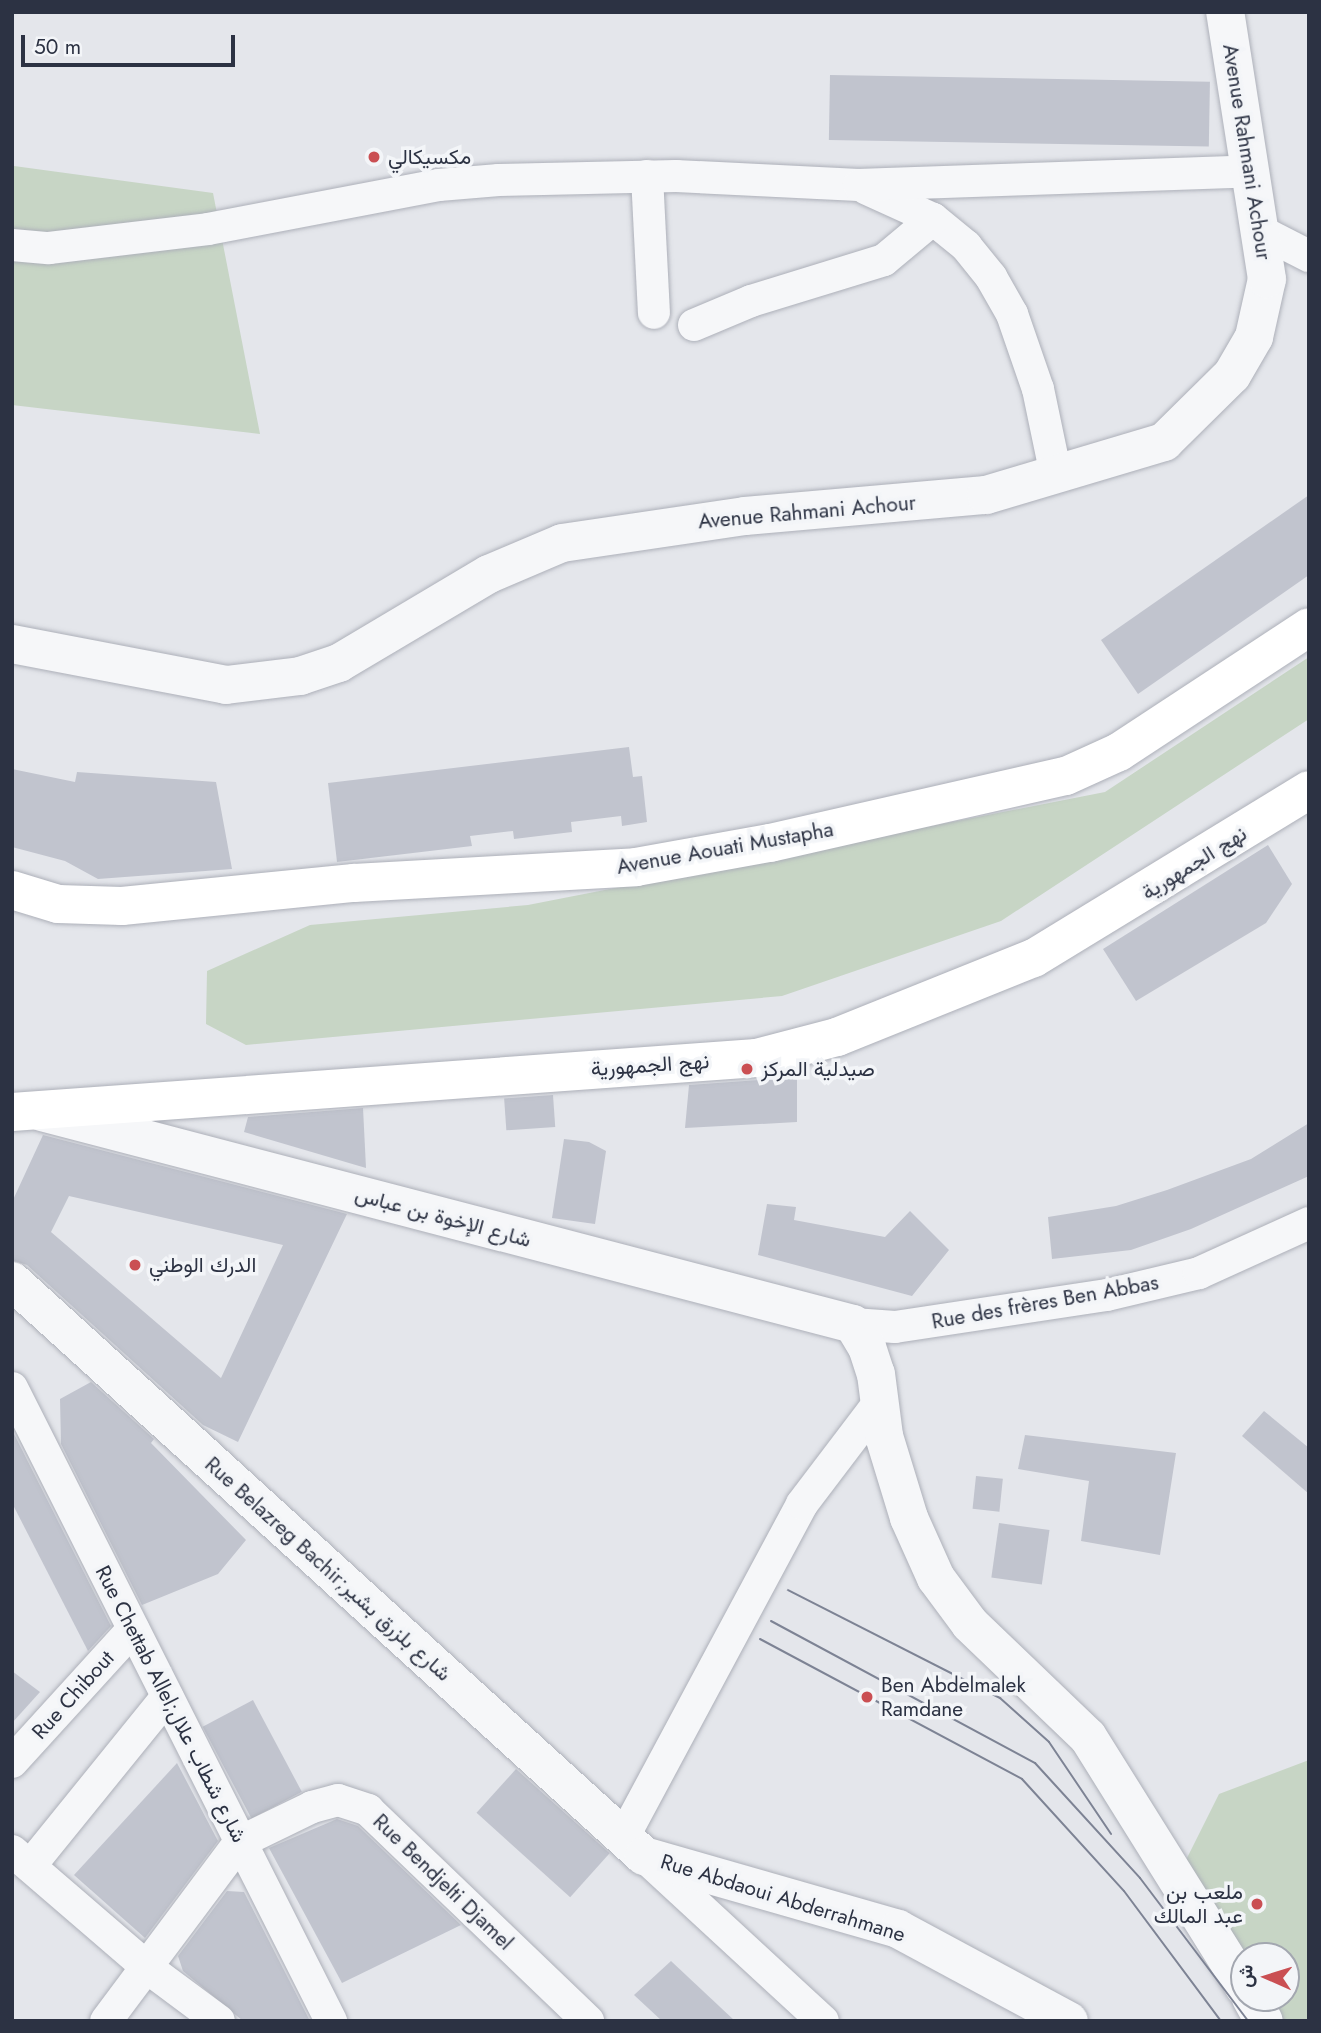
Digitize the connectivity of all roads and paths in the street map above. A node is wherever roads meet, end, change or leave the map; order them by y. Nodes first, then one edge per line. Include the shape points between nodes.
1 (1225, 12) edge
2 (1252, 171) junction
3 (647, 176) junction
4 (859, 185) junction
5 (933, 219) junction
6 (1262, 232) junction
7 (12, 245) edge
8 (1309, 256) edge
9 (654, 313) dead end
10 (694, 325) dead end
11 (1056, 475) junction
12 (1309, 627) edge
13 (12, 643) edge
14 (1309, 790) edge
15 (12, 890) edge
16 (23, 1111) edge
17 (1309, 1223) edge
18 (12, 1281) edge
19 (853, 1324) junction
20 (12, 1388) edge
21 (878, 1404) junction
22 (133, 1629) junction
23 (167, 1697) junction
24 (12, 1762) edge
25 (240, 1842) junction
26 (633, 1847) junction
27 (21, 1859) edge
28 (1230, 1965) edge
29 (149, 1969) junction
30 (106, 2021) edge
31 (219, 2021) edge
32 (331, 2021) edge
33 (588, 2021) edge
34 (823, 2021) edge
35 (1069, 2021) edge

1 - 2 street, Avenue Rahmani Achour
2 - 4 street
2 - 6 street, Avenue Rahmani Achour
3 - 4 street
3 - 7 street via 439,185 208,229 50,248
3 - 9 street
4 - 5 street
5 - 10 street via 884,260 751,301
5 - 11 street via 966,246 991,276 1012,314 1038,389
6 - 8 street
6 - 11 street, Avenue Rahmani Achour via 1267,279 1254,337 1233,375 1164,442
11 - 13 street, Avenue Rahmani Achour via 986,495 746,516 562,543 489,574 339,663 277,680 226,685
12 - 15 main road, Avenue Aouati Mustapha via 1119,752 1066,776 770,843 636,867 354,883 122,906 58,904
14 - 16 main road, نهج الجمهورية via 1034,958 837,1037 757,1058
16 - 19 street, شارع الإخوة بن عباس
17 - 19 street, Rue des frères Ben Abbas via 1199,1273 1107,1295 895,1327
18 - 26 street, Rue Belazreg Bachir;شارع بلزرق بشير
19 - 21 street via 867,1346 876,1374
20 - 22 street, Rue Chettab Allel;شارع شطاب علال
21 - 26 street via 802,1504
21 - 28 street via 909,1518 936,1578 970,1624 1088,1737
22 - 23 street, Rue Chettab Allel;شارع شطاب علال
22 - 24 street, Rue Chibout
23 - 25 street, Rue Chettab Allel;شارع شطاب علال
23 - 27 street
25 - 29 street
25 - 32 street, Rue Chettab Allel;شارع شطاب علال
25 - 33 street, Rue Bendjelti Djamel via 312,1807 351,1801 368,1810
26 - 34 street
26 - 35 street, Rue Abdaoui Abderrahmane via 898,1929
27 - 29 street
29 - 30 street
29 - 31 street

